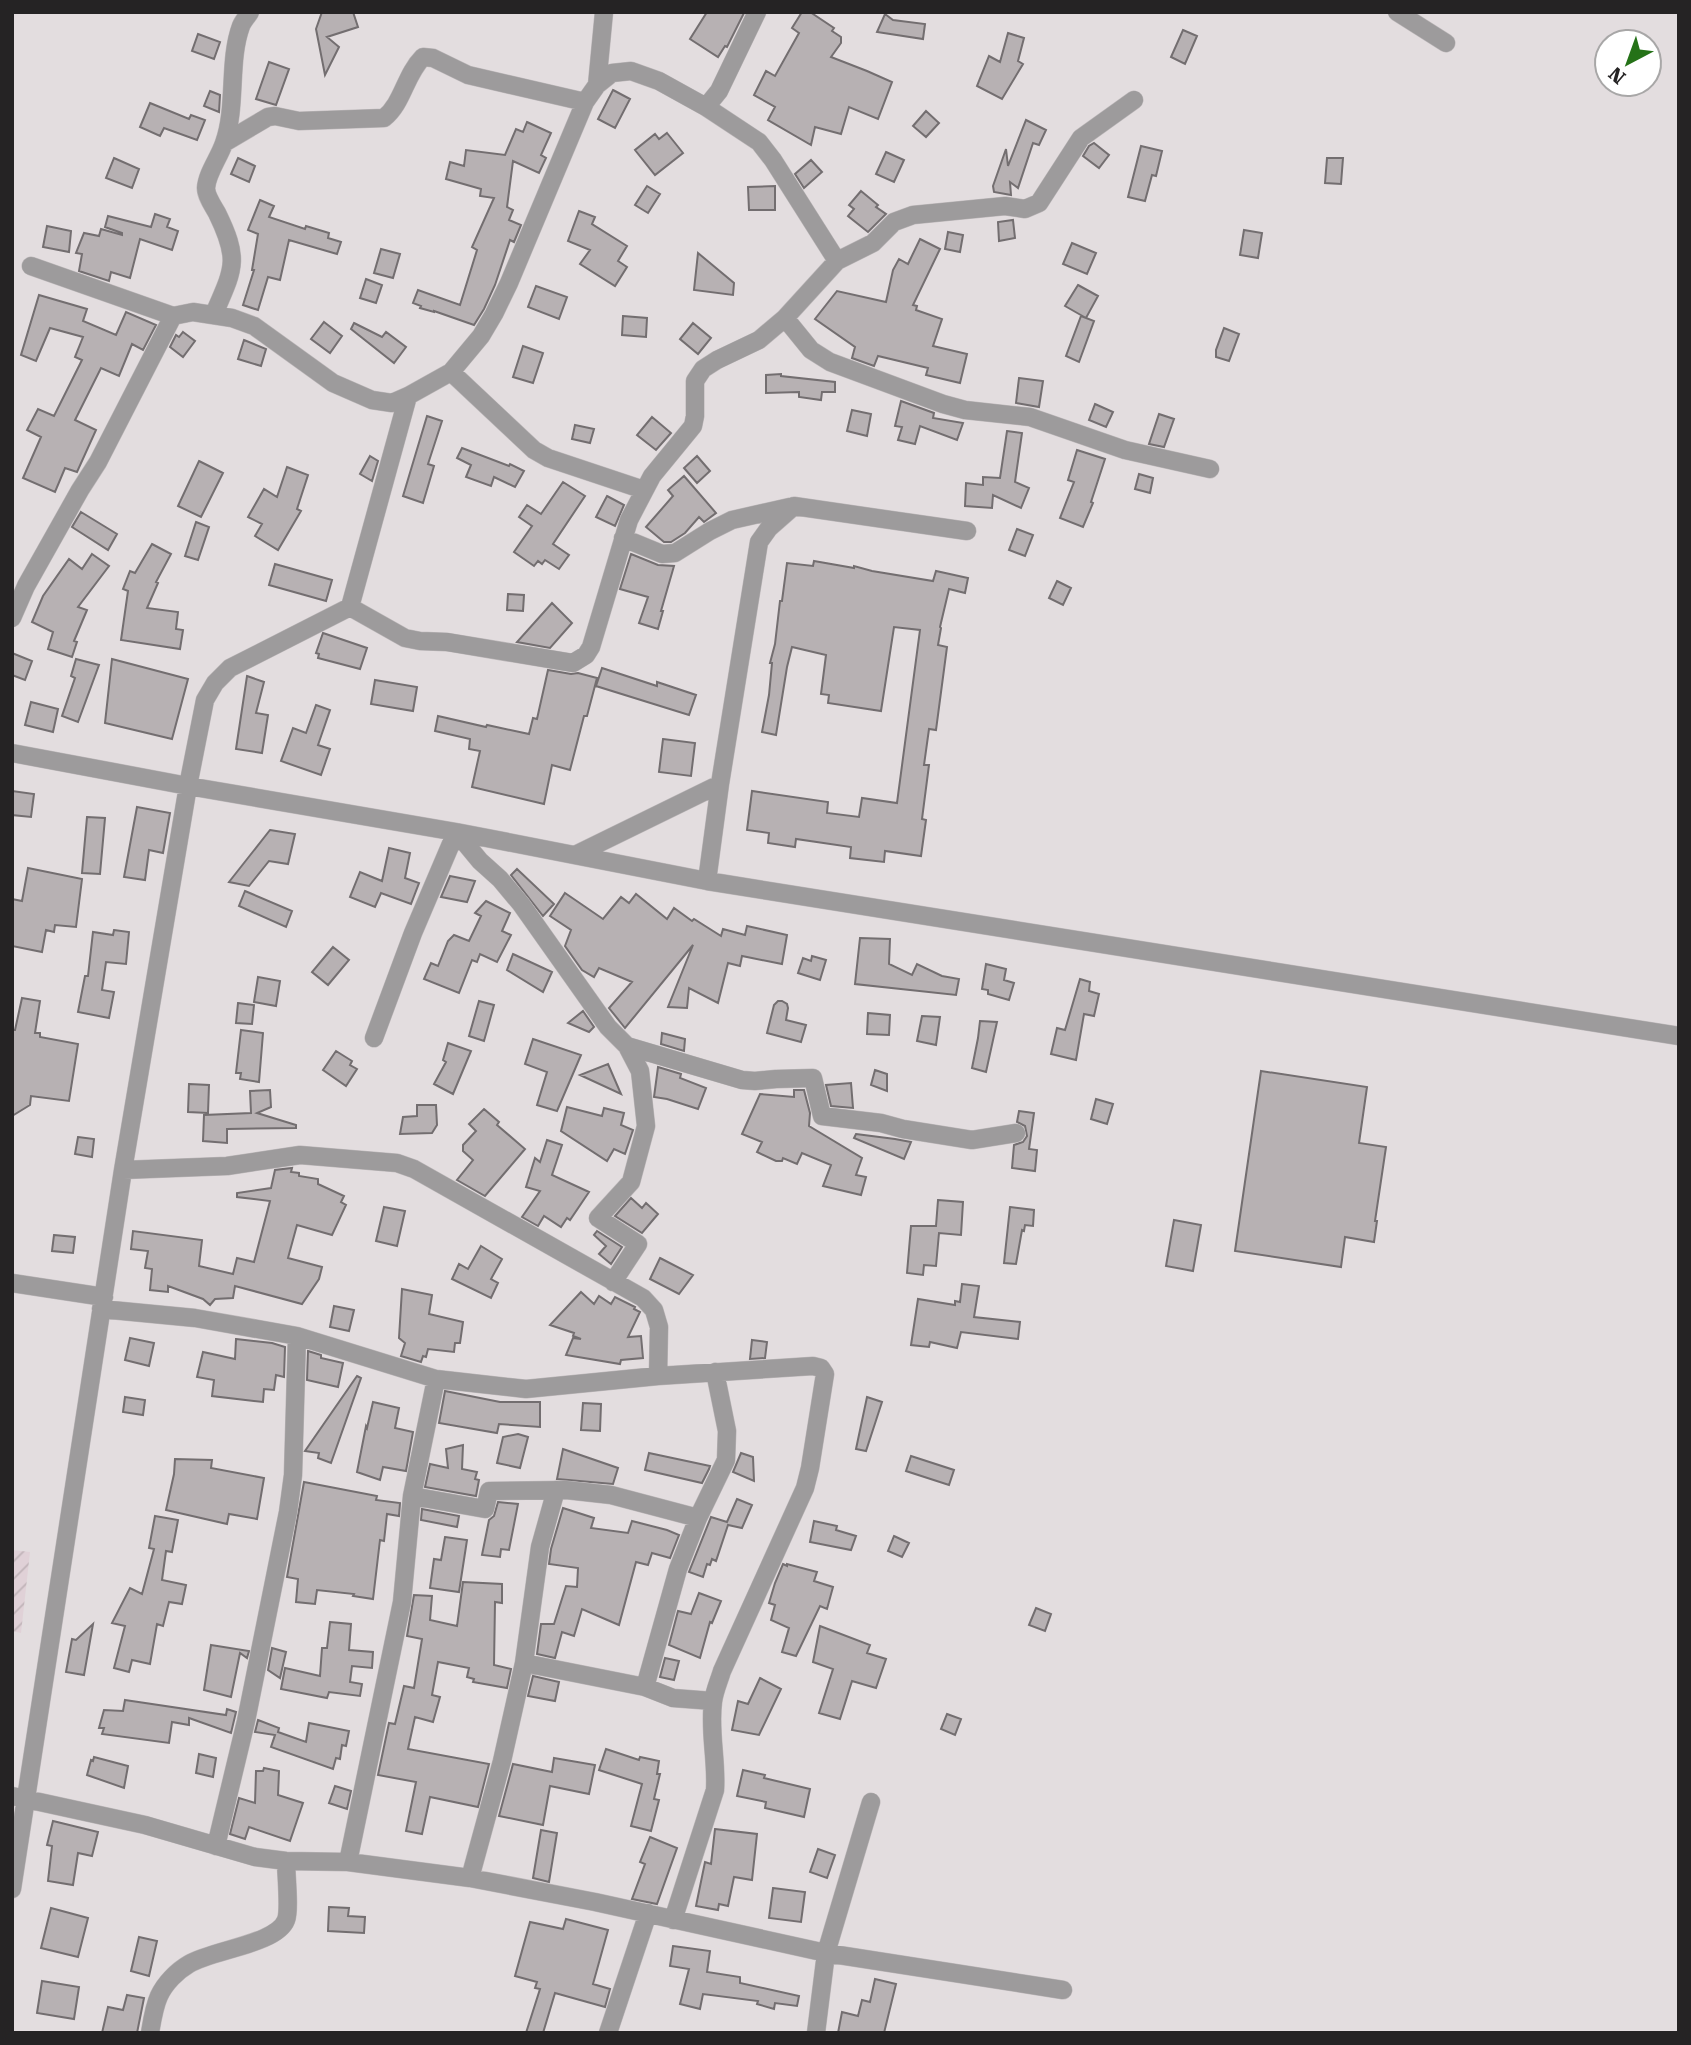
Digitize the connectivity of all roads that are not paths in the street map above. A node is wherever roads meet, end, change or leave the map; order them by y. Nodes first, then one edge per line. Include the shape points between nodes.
1 (250, 12) edge
2 (604, 12) edge
3 (757, 12) edge
4 (1397, 12) edge
5 (1446, 43) dead end
6 (597, 85) junction
7 (1134, 100) dead end
8 (585, 102) junction
9 (706, 107) junction
10 (224, 143) junction
11 (837, 261) junction
12 (31, 266) dead end
13 (214, 314) junction
14 (173, 316) junction
15 (785, 318) junction
16 (451, 372) junction
17 (408, 396) junction
18 (1210, 469) dead end
19 (644, 490) junction
20 (794, 506) junction
21 (967, 531) dead end
22 (623, 538) junction
23 (349, 607) junction
24 (12, 618) edge
25 (12, 753) edge
26 (720, 784) junction
27 (188, 786) junction
28 (456, 832) junction
29 (575, 855) junction
30 (707, 881) junction
31 (1679, 1036) edge
32 (374, 1038) dead end
33 (627, 1046) junction
34 (1016, 1133) dead end
35 (123, 1170) junction
36 (613, 1282) junction
37 (12, 1283) edge
38 (103, 1303) junction
39 (297, 1336) junction
40 (715, 1372) junction
41 (658, 1376) junction
42 (436, 1379) junction
43 (556, 1490) junction
44 (412, 1496) junction
45 (698, 1518) junction
46 (524, 1664) junction
47 (645, 1687) junction
48 (713, 1701) junction
49 (20, 1797) edge
50 (871, 1802) dead end
51 (216, 1846) junction
52 (286, 1861) junction
53 (348, 1862) junction
54 (470, 1878) junction
55 (12, 1889) edge
56 (648, 1913) junction
57 (673, 1920) junction
58 (826, 1953) junction
59 (1063, 1990) dead end
60 (150, 2033) edge
61 (608, 2033) edge
62 (816, 2033) edge

1 - 10 street via 241,26 236,51
2 - 6 street
3 - 9 street via 719,91
4 - 5 street
6 - 8 street
6 - 9 street via 612,73 631,71
7 - 11 street via 1081,138 1039,203 1025,208 913,215 894,222 873,243
8 - 10 street via 468,75 423,57 393,111 384,118 299,121 268,117
8 - 16 street via 494,314
9 - 11 street via 760,142
10 - 13 street via 206,191 229,239 232,260 231,275
11 - 15 street
12 - 14 street
13 - 14 street
13 - 17 street via 254,326 333,383 372,400 392,403
14 - 24 street
15 - 18 street via 811,350 830,362 943,404 1030,417 1125,450
15 - 19 street via 759,340 703,369 695,381 693,426
16 - 17 street
16 - 19 street via 534,450
17 - 23 street
19 - 22 street
20 - 21 street
20 - 22 street via 732,520 675,553 662,554
20 - 26 street via 759,542
22 - 23 street via 591,647 573,663 405,638
23 - 27 street via 230,668 215,683 205,700
25 - 27 street
26 - 29 street
26 - 30 street
27 - 28 street
27 - 35 street
28 - 29 street
28 - 32 street
28 - 33 street via 521,904 608,1027
29 - 30 street
30 - 31 street
33 - 34 street via 742,1080 813,1078 822,1116 972,1140
33 - 36 street via 640,1071 646,1126 631,1182 598,1218 638,1244
35 - 36 street via 227,1166 300,1155 397,1163
35 - 38 street
36 - 41 street via 643,1298 654,1310 659,1327
37 - 38 street
38 - 39 street
38 - 49 street
39 - 42 street
39 - 51 street via 288,1512
40 - 41 street
40 - 45 street via 727,1431 726,1460
40 - 48 street via 813,1366 825,1374 805,1488 722,1671
41 - 42 street via 526,1389
42 - 44 street
43 - 44 street via 489,1490 485,1509
43 - 45 street via 626,1498
43 - 46 street via 540,1547
44 - 53 street via 402,1602
45 - 47 street via 678,1569
46 - 47 street
46 - 54 street
47 - 48 street via 673,1698
48 - 57 street via 715,1790
49 - 51 street
49 - 55 street
50 - 58 street
51 - 52 street
52 - 53 street
52 - 60 street via 287,1919 280,1930 189,1964 159,1997
53 - 54 street
54 - 56 street
56 - 57 street
56 - 61 street
57 - 58 street
58 - 59 street
58 - 62 street

